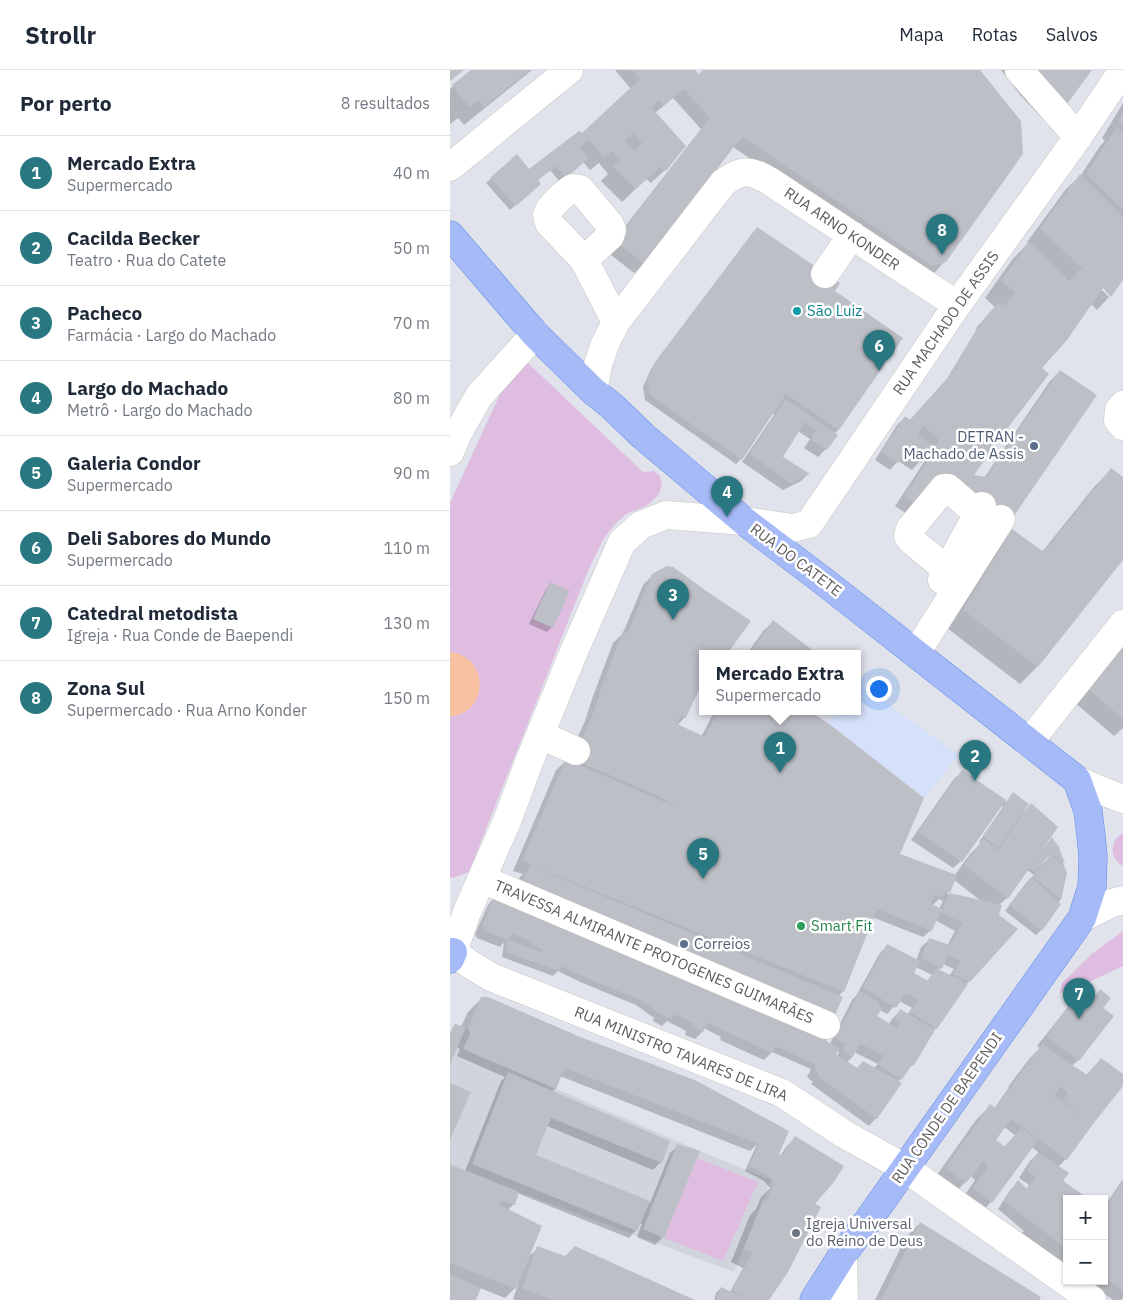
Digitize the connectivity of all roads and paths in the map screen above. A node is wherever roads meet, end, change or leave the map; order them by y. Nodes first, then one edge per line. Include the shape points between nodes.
1 (570, 70) edge
2 (1019, 70) edge
3 (1123, 70) edge
4 (1078, 137) junction
5 (450, 167) edge
6 (450, 234) edge
7 (852, 236) junction
8 (584, 260) dead end
9 (826, 274) dead end
10 (957, 305) junction
11 (616, 322) junction
12 (535, 334) junction
13 (593, 391) junction
14 (1123, 405) edge
15 (1123, 426) edge
16 (450, 452) edge
17 (987, 513) junction
18 (744, 521) junction
19 (947, 570) junction
20 (1123, 624) edge
21 (910, 649) junction
22 (541, 735) junction
23 (1029, 742) junction
24 (576, 750) dead end
25 (1077, 780) junction
26 (1123, 799) edge
27 (482, 879) junction
28 (1123, 900) edge
29 (467, 912) junction
30 (1082, 918) junction
31 (451, 953) edge
32 (492, 977) junction
33 (826, 1026) dead end
34 (905, 1168) junction
35 (843, 1254) junction
36 (814, 1300) edge
37 (844, 1300) edge
38 (1092, 1300) edge

1 - 5 street
2 - 4 street
3 - 4 street, RUA MACHADO DE ASSIS
4 - 10 street, RUA MACHADO DE ASSIS
6 - 12 main road, RUA DO CATETE
7 - 9 street
7 - 10 street, RUA ARNO KONDER
7 - 11 street, RUA ARNO KONDER via 771,182 755,173 742,172 723,183
8 - 11 street
10 - 18 street, RUA MACHADO DE ASSIS via 809,524 793,528
11 - 13 street via 598,365
12 - 13 main road, RUA DO CATETE
12 - 16 street via 479,396
13 - 18 main road, RUA DO CATETE
14 - 15 street via 1118,420
17 - 19 street
17 - 19 street via 944,488 910,530 908,536 912,542
17 - 21 street
18 - 21 main road, RUA DO CATETE
18 - 22 street, RUA MACHADO DE ASSIS via 666,515 641,525 622,542
19 - 21 street
20 - 23 street
21 - 23 main road, RUA DO CATETE
22 - 24 street
22 - 27 street, RUA MACHADO DE ASSIS
23 - 25 main road, RUA DO CATETE
25 - 26 street
25 - 30 main road, RUA CONDE DE BAEPENDI via 1088,811 1093,856 1092,887
27 - 29 street, RUA MACHADO DE ASSIS
27 - 33 street, TRAVESSA ALMIRANTE PROTOGENES GUIMARÃES
28 - 30 street
29 - 31 street, RUA MACHADO DE ASSIS
29 - 32 street via 471,941
30 - 34 main road, RUA CONDE DE BAEPENDI
31 - 32 street, RUA MINISTRO TAVARES DE LIRA
32 - 34 street, RUA MINISTRO TAVARES DE LIRA via 782,1093 844,1134
34 - 35 main road, RUA CONDE DE BAEPENDI
34 - 38 street, RUA MINISTRO TAVARES DE LIRA
35 - 36 main road, RUA CONDE DE BAEPENDI
35 - 37 street

